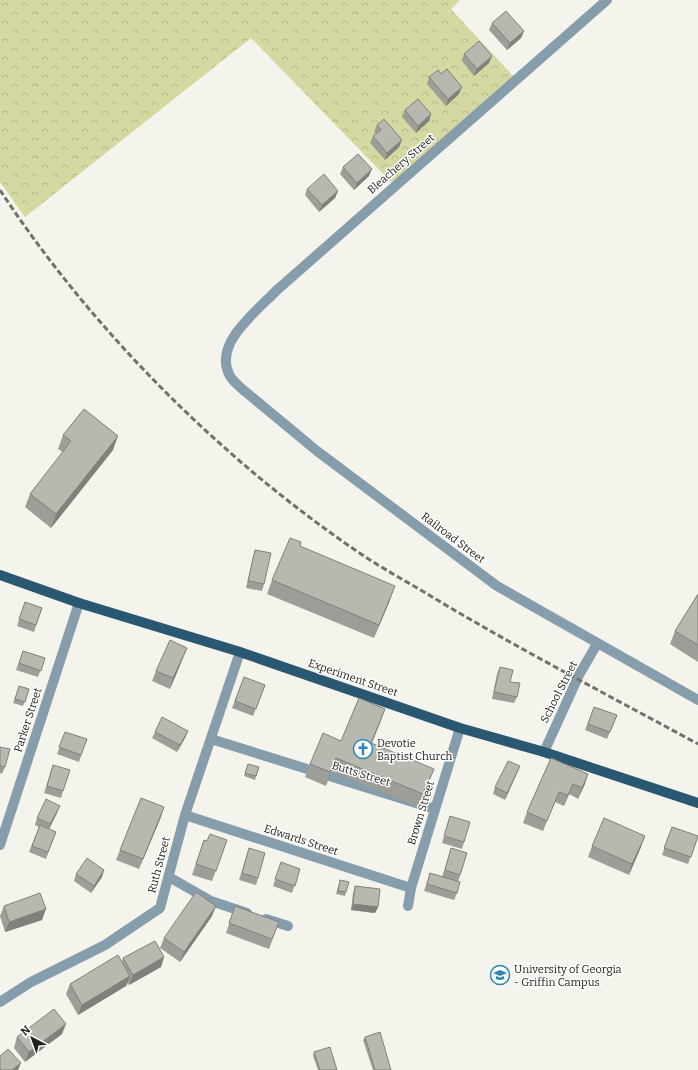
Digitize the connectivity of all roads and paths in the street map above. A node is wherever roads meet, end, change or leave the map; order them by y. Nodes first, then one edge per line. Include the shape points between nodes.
1 (607, 0) edge
2 (227, 357) joint
3 (0, 575) edge
4 (79, 603) junction
5 (598, 644) junction
6 (240, 652) junction
7 (698, 700) edge
8 (460, 728) junction
9 (211, 739) junction
10 (544, 752) junction
11 (698, 803) edge
12 (435, 809) junction
13 (185, 815) junction
14 (0, 845) edge
15 (169, 877) junction
16 (411, 888) junction
17 (408, 906) dead end
18 (288, 926) dead end
19 (0, 1002) edge

1 - 2 street, Bleachery Street via 277,290 234,334
2 - 5 street, Railroad Street via 230,377 317,452 497,586
3 - 4 main road, Experiment Street
4 - 6 main road, Experiment Street
4 - 14 street, Parker Street
5 - 7 street, Railroad Street
5 - 10 street, School Street via 579,675
6 - 8 main road, Experiment Street
6 - 9 street, Ruth Street
8 - 10 main road, Experiment Street
8 - 12 street, Brown Street
9 - 12 street, Butts Street
9 - 13 street, Ruth Street
10 - 11 main road, Experiment Street
12 - 16 street, Brown Street
13 - 15 street, Ruth Street
13 - 16 street, Edwards Street
15 - 18 street via 211,901
15 - 19 street, Ruth Street via 160,908 105,944 31,982
16 - 17 street, Brown Street

